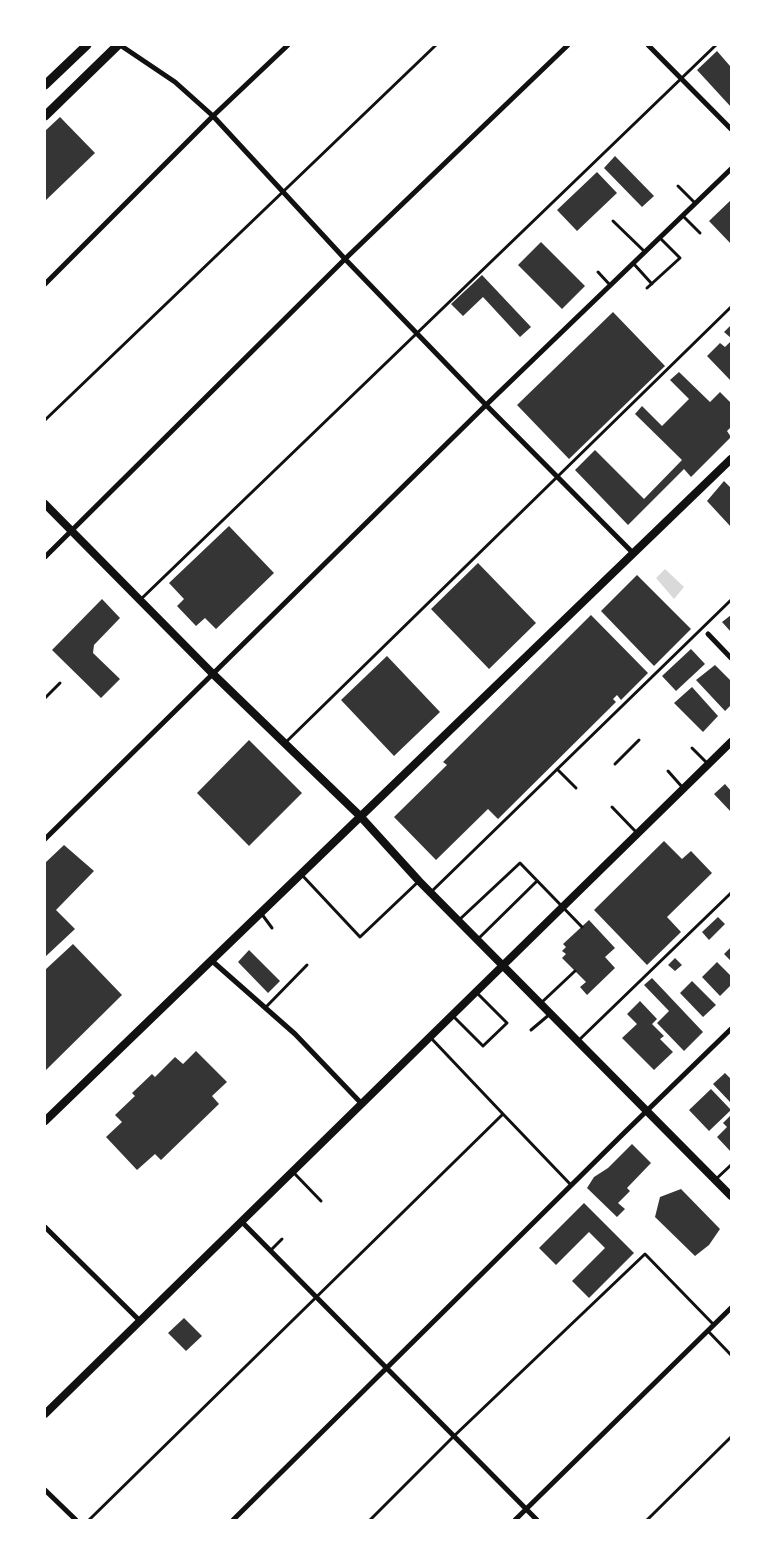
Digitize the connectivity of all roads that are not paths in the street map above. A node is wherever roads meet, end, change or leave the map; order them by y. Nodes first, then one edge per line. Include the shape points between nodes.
1 (87, 45) edge
2 (119, 45) edge
3 (288, 45) edge
4 (436, 45) edge
5 (568, 45) edge
6 (648, 45) edge
7 (716, 45) edge
8 (680, 79) junction
9 (45, 85) edge
10 (45, 116) edge
11 (213, 116) junction
12 (731, 129) edge
13 (731, 169) edge
14 (678, 186) dead end
15 (283, 193) junction
16 (696, 203) junction
17 (682, 216) junction
18 (613, 221) dead end
19 (700, 233) dead end
20 (660, 238) junction
21 (645, 252) junction
22 (345, 259) junction
23 (633, 263) junction
24 (598, 272) dead end
25 (45, 284) edge
26 (652, 284) junction
27 (610, 285) junction
28 (647, 288) dead end
29 (731, 307) edge
30 (416, 332) junction
31 (486, 405) junction
32 (45, 420) edge
33 (731, 459) edge
34 (557, 477) junction
35 (45, 504) edge
36 (71, 531) junction
37 (633, 553) junction
38 (45, 557) edge
39 (139, 600) junction
40 (731, 600) edge
41 (708, 634) dead end
42 (731, 658) edge
43 (213, 674) junction
44 (60, 683) dead end
45 (45, 698) edge
46 (639, 740) dead end
47 (731, 742) edge
48 (284, 744) junction
49 (692, 748) dead end
50 (615, 764) dead end
51 (708, 764) junction
52 (557, 769) junction
53 (668, 771) dead end
54 (576, 788) dead end
55 (683, 788) junction
56 (612, 807) dead end
57 (360, 816) junction
58 (637, 834) junction
59 (45, 839) edge
60 (300, 874) junction
61 (419, 881) junction
62 (537, 881) junction
63 (430, 892) junction
64 (731, 893) edge
65 (562, 907) junction
66 (260, 912) junction
67 (458, 920) junction
68 (582, 927) dead end
69 (272, 928) dead end
70 (477, 939) junction
71 (211, 960) junction
72 (307, 965) dead end
73 (503, 965) junction
74 (575, 971) dead end
75 (476, 992) junction
76 (540, 1004) junction
77 (266, 1007) junction
78 (551, 1014) junction
79 (452, 1015) junction
80 (731, 1029) edge
81 (531, 1030) dead end
82 (430, 1036) junction
83 (578, 1041) junction
84 (361, 1102) junction
85 (646, 1110) junction
86 (502, 1114) junction
87 (45, 1121) edge
88 (731, 1165) edge
89 (293, 1171) junction
90 (715, 1180) junction
91 (571, 1185) junction
92 (731, 1196) edge
93 (321, 1201) dead end
94 (242, 1222) junction
95 (45, 1227) edge
96 (282, 1239) dead end
97 (270, 1250) junction
98 (316, 1296) junction
99 (731, 1308) edge
100 (140, 1320) junction
101 (714, 1325) junction
102 (708, 1331) junction
103 (731, 1354) edge
104 (386, 1368) junction
105 (45, 1414) edge
106 (454, 1436) junction
107 (731, 1437) edge
108 (45, 1490) edge
109 (526, 1509) junction
110 (76, 1520) edge
111 (89, 1520) edge
112 (233, 1520) edge
113 (370, 1520) edge
114 (515, 1520) edge
115 (537, 1520) edge
116 (647, 1520) edge

1 - 9 main road
2 - 10 main road
2 - 11 street via 175,82
3 - 11 street
4 - 15 lane
5 - 22 street
6 - 8 street
7 - 8 lane
8 - 12 street
8 - 30 lane
11 - 15 street
11 - 25 street
13 - 16 street
14 - 16 lane
15 - 22 street
15 - 32 lane
16 - 17 street
17 - 19 lane
17 - 20 street
18 - 21 lane
20 - 21 street
20 - 26 lane via 680,258
21 - 23 street
22 - 30 street
22 - 36 street
23 - 26 lane
23 - 27 street
24 - 27 lane
26 - 28 lane
27 - 31 street
29 - 34 lane
30 - 31 street
30 - 39 lane
31 - 34 street
31 - 43 street
33 - 37 street
34 - 37 street
34 - 48 lane
35 - 36 street
36 - 38 street
36 - 39 street
37 - 57 street
39 - 43 street
40 - 52 lane
41 - 42 street
43 - 48 street
43 - 59 street
44 - 45 lane
46 - 50 lane
47 - 51 street
48 - 57 street
49 - 51 lane
51 - 55 street
52 - 54 lane
52 - 63 lane
53 - 55 lane
55 - 58 street
56 - 58 lane
57 - 60 street
57 - 61 street
58 - 65 street
60 - 61 lane via 360,938
60 - 66 street
61 - 63 street
62 - 65 lane
62 - 67 lane via 520,863
62 - 70 lane
63 - 67 street
64 - 83 lane
65 - 68 lane
65 - 73 street
66 - 69 lane
66 - 71 street
67 - 70 street
70 - 73 street
71 - 77 street
71 - 87 street
72 - 77 lane
73 - 75 street
73 - 76 street
74 - 76 lane
75 - 79 street
75 - 79 lane via 507,1023 483,1046
76 - 78 street
77 - 84 street
78 - 81 lane
78 - 83 street
79 - 82 street
80 - 85 street
82 - 84 street
82 - 86 lane
83 - 85 street
84 - 89 street
85 - 90 street
85 - 91 street
86 - 91 lane
86 - 98 lane
88 - 90 lane
89 - 93 lane
89 - 94 street
90 - 92 street
91 - 104 street
94 - 97 street
94 - 100 street
95 - 100 street
96 - 97 lane
97 - 98 street
98 - 104 street
98 - 111 lane
99 - 101 street
100 - 105 street
101 - 102 street
101 - 106 lane via 645,1254
102 - 103 lane
102 - 109 street
104 - 106 street
104 - 112 street
106 - 109 street
106 - 113 lane
107 - 116 lane
108 - 110 street
109 - 114 street
109 - 115 street

